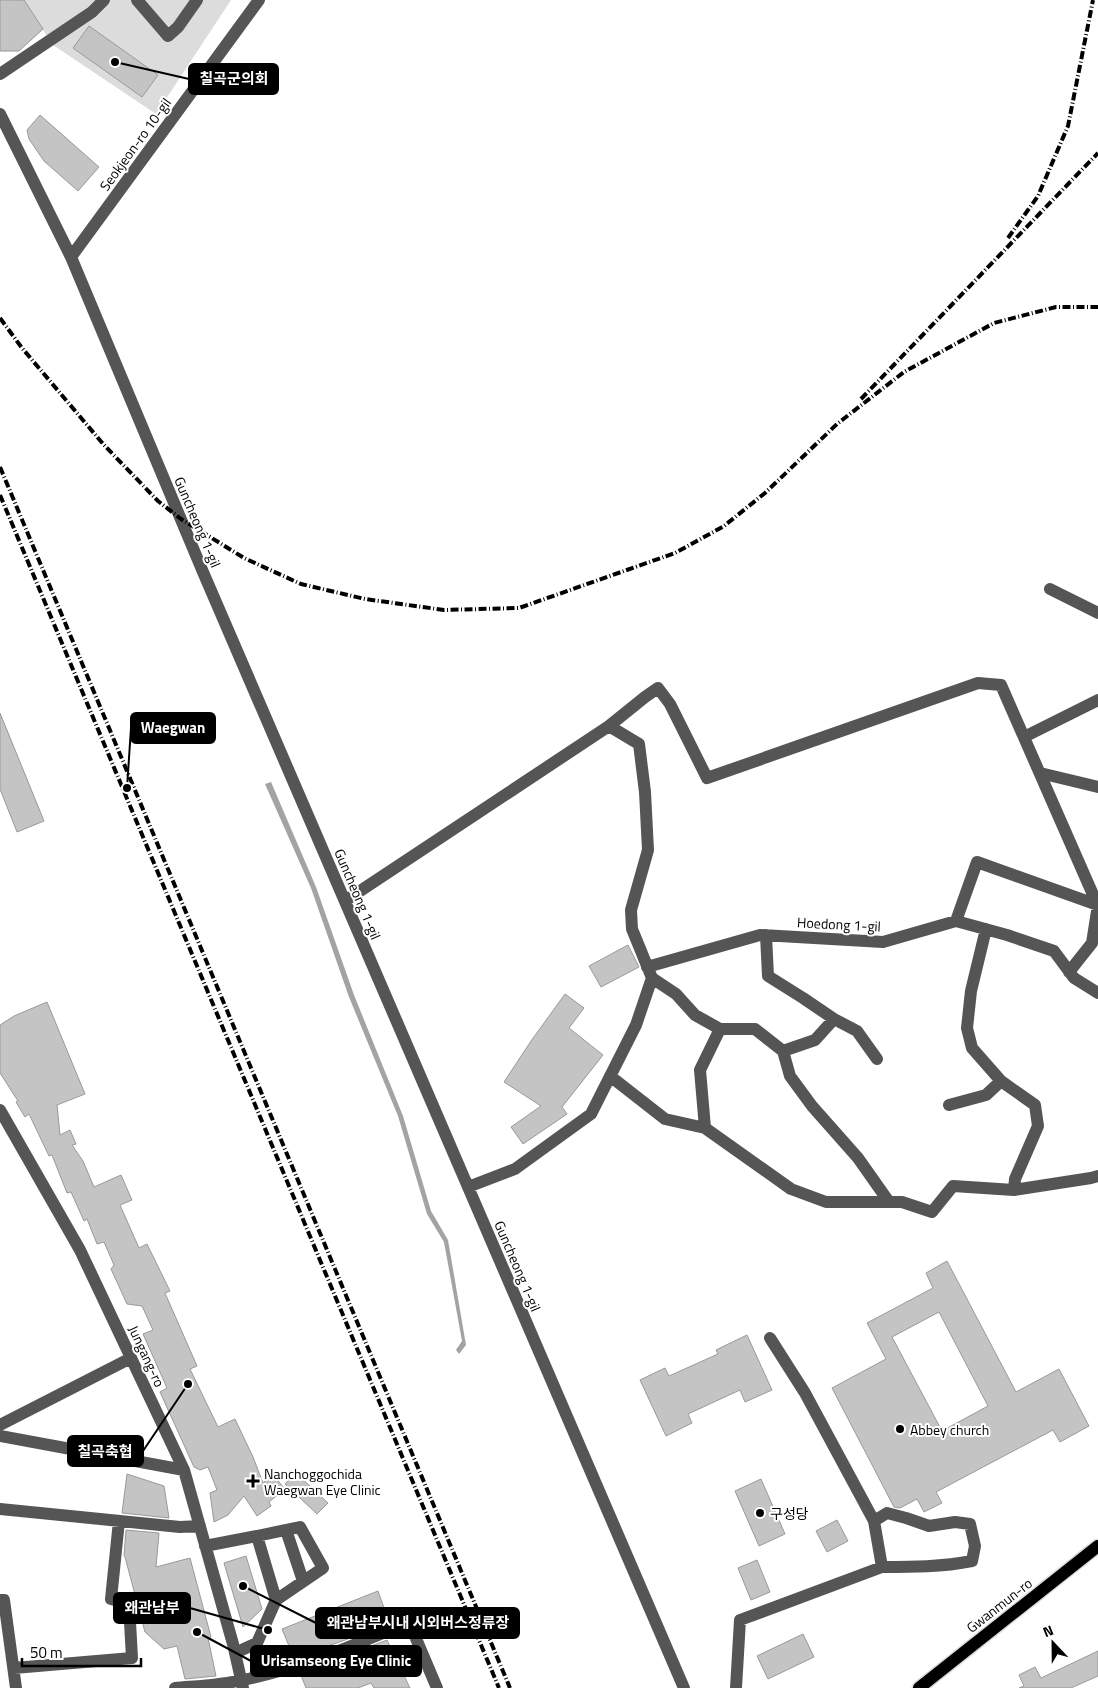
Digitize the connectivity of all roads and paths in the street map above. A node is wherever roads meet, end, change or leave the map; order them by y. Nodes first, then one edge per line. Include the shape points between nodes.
1 (104, 0) edge
2 (137, 0) edge
3 (197, 0) edge
4 (260, 0) edge
5 (0, 74) edge
6 (0, 114) edge
7 (71, 257) junction
8 (1050, 589) dead end
9 (1098, 613) edge
10 (1098, 700) edge
11 (609, 726) junction
12 (1024, 737) junction
13 (1040, 773) junction
14 (1098, 787) edge
15 (345, 901) junction
16 (1098, 906) edge
17 (956, 921) junction
18 (986, 929) junction
19 (766, 936) junction
20 (650, 972) junction
21 (1070, 972) junction
22 (1098, 994) edge
23 (834, 1019) junction
24 (720, 1030) junction
25 (783, 1051) junction
26 (877, 1059) dead end
27 (610, 1076) junction
28 (1002, 1081) junction
29 (950, 1105) dead end
30 (0, 1110) edge
31 (4, 1126) edge
32 (705, 1128) junction
33 (1098, 1176) edge
34 (468, 1186) junction
35 (1014, 1190) junction
36 (889, 1202) junction
37 (770, 1338) dead end
38 (131, 1358) junction
39 (0, 1425) edge
40 (0, 1436) edge
41 (184, 1470) junction
42 (0, 1510) edge
43 (874, 1520) junction
44 (119, 1521) junction
45 (200, 1526) junction
46 (286, 1530) junction
47 (257, 1536) junction
48 (205, 1546) junction
49 (1098, 1546) edge
50 (882, 1566) junction
51 (303, 1581) junction
52 (2, 1600) edge
53 (276, 1600) junction
54 (235, 1653) junction
55 (14, 1668) junction
56 (242, 1684) edge
57 (16, 1688) edge
58 (175, 1688) edge
59 (437, 1688) edge
60 (684, 1688) edge
61 (736, 1688) edge
62 (919, 1688) edge

1 - 5 street via 92,12
2 - 3 street via 168,36
4 - 7 street, Seokjeon-ro 10-gil
6 - 7 street, Guncheong 1-gil
7 - 15 street, Guncheong 1-gil
8 - 9 street
10 - 12 street
11 - 12 street via 658,688 670,704 707,778 978,683 1001,685
11 - 15 street
11 - 20 street via 639,744 648,850 631,910 632,929
12 - 13 street
13 - 14 street
13 - 16 street
15 - 34 street, Guncheong 1-gil
16 - 17 street via 977,862
16 - 21 street via 1092,943
17 - 18 street
17 - 19 street, Hoedong 1-gil via 883,942
18 - 21 street via 1054,951
18 - 28 street via 967,1028 972,1048
19 - 20 street, Hoedong 1-gil via 760,935
19 - 23 street via 768,976
20 - 24 street via 695,1015
20 - 27 street via 636,1025
21 - 22 street
23 - 25 street via 815,1040
23 - 26 street via 857,1032
24 - 25 street via 755,1029
24 - 32 street via 700,1070
25 - 36 street via 790,1076 858,1158
27 - 32 street via 665,1119
27 - 34 street via 591,1114 515,1169
28 - 29 street via 986,1095
28 - 35 street via 1035,1105 1038,1126 1014,1179
30 - 31 street, Jungang-ro
31 - 38 street, Jungang-ro via 80,1250
32 - 36 street via 791,1189 826,1202
33 - 35 street
34 - 60 street, Guncheong 1-gil
35 - 36 street via 953,1186 932,1212 902,1202
37 - 43 street via 805,1393
38 - 39 street
38 - 41 street, Jungang-ro
40 - 41 street
41 - 45 street, Jungang-ro
42 - 44 street
43 - 50 street
43 - 50 street via 887,1513 929,1526 955,1522 970,1524 975,1546 972,1561 914,1568
44 - 45 street
44 - 55 street via 111,1599 129,1604 132,1658
45 - 48 street, Jungang-ro
46 - 47 street
46 - 51 street
46 - 51 street via 300,1527 323,1568
47 - 48 street
47 - 53 street
48 - 54 street, Jungang-ro
49 - 62 main road, Gwanmun-ro
50 - 61 street via 740,1620
51 - 53 street
52 - 55 street
53 - 54 street via 257,1643
54 - 56 street, Jungang-ro
55 - 57 street
56 - 58 street
56 - 59 street via 344,1650 409,1622

